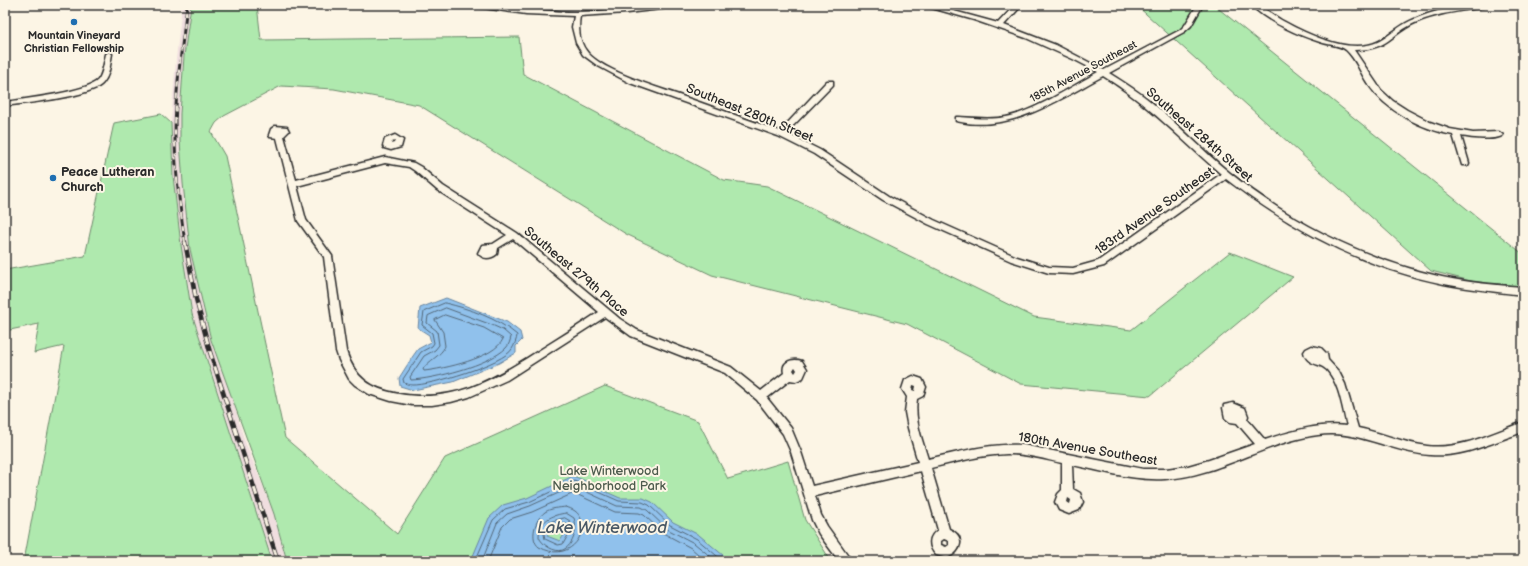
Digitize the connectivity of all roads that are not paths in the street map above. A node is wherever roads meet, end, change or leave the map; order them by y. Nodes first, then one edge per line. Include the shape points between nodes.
1 (326, 5) edge
2 (342, 5) edge
3 (476, 5) edge
4 (674, 5) edge
5 (924, 5) edge
6 (1018, 5) edge
7 (1200, 5) edge
8 (1254, 5) edge
9 (1484, 5) edge
10 (577, 15) junction
11 (1000, 25) junction
12 (1348, 48) junction
13 (109, 54) dead end
14 (1102, 72) junction
15 (830, 83) dead end
16 (5, 104) edge
17 (959, 119) dead end
18 (781, 134) junction
19 (1456, 134) junction
20 (280, 135) dead end
21 (1499, 135) dead end
22 (391, 147) dead end
23 (385, 160) junction
24 (1465, 163) dead end
25 (1226, 175) junction
26 (292, 184) junction
27 (514, 235) junction
28 (494, 247) dead end
29 (1049, 270) joint
30 (1523, 291) edge
31 (605, 313) junction
32 (1323, 361) dead end
33 (790, 374) dead end
34 (912, 395) dead end
35 (761, 397) junction
36 (1240, 419) dead end
37 (1523, 427) edge
38 (1354, 431) junction
39 (1263, 446) junction
40 (1067, 459) junction
41 (924, 466) junction
42 (809, 492) junction
43 (1068, 493) dead end
44 (945, 534) dead end
45 (846, 561) edge

1 - 2 street
3 - 10 street via 535,13
4 - 10 street
5 - 11 street, Southeast 284th Street
6 - 11 street
7 - 14 street, 185th Avenue Southeast via 1188,26 1182,31
8 - 12 street via 1294,30
9 - 12 street via 1431,15 1414,21 1379,44 1366,48
10 - 18 street, Southeast 280th Street via 575,27 579,43 585,54 600,65 633,81
11 - 14 street, Southeast 284th Street via 1032,37
12 - 19 street via 1378,93 1388,101 1428,125
13 - 16 street via 102,82 94,87
14 - 17 street, 185th Avenue Southeast via 1042,106 1017,116 986,121
14 - 25 street, Southeast 284th Street via 1167,118
15 - 18 street
18 - 29 street, Southeast 280th Street via 817,152 886,198 931,222 1014,259
19 - 21 street via 1480,137
19 - 24 street
20 - 26 street
22 - 23 street
23 - 26 street
23 - 27 street, Southeast 279th Place via 418,169 440,188
25 - 29 street, 183rd Avenue Southeast via 1100,264 1073,271
25 - 30 street, Southeast 284th Street via 1317,236 1379,262 1455,283
26 - 31 street via 302,221 328,256 341,351 345,363 351,375 367,388 385,396 416,402 470,394 504,378
27 - 28 street
27 - 31 street, Southeast 279th Place
31 - 35 street, Southeast 279th Place via 634,333 728,370
32 - 38 street via 1332,370 1342,388
33 - 35 street
34 - 41 street via 910,412
35 - 42 street, Southeast 279th Place via 787,432
36 - 39 street
37 - 38 street, 180th Avenue Southeast via 1446,451 1417,448
38 - 39 street, 180th Avenue Southeast via 1319,430
39 - 40 street, 180th Avenue Southeast via 1187,472 1172,474 1143,474
40 - 41 street, 180th Avenue Southeast via 1007,449 980,452
40 - 43 street
41 - 42 street, 180th Avenue Southeast
41 - 44 street
42 - 45 street, Southeast 279th Place via 823,530

